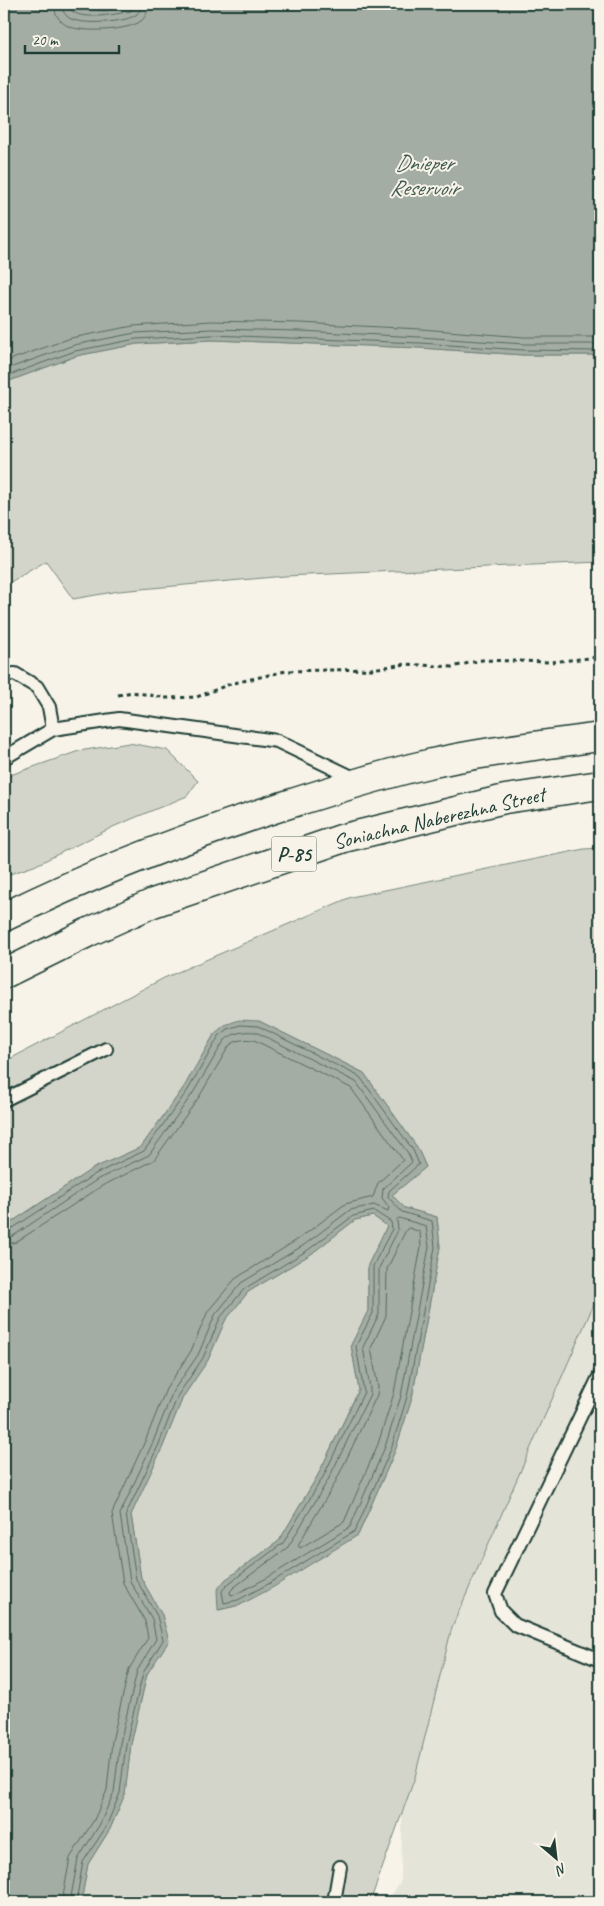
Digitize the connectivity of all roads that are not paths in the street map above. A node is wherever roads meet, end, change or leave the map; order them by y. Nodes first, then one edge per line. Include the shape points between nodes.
1 (4, 675) edge
2 (53, 729) junction
3 (600, 737) edge
4 (4, 758) edge
5 (360, 781) junction
6 (600, 785) edge
7 (4, 917) edge
8 (4, 974) edge
9 (106, 1049) dead end
10 (4, 1100) edge
11 (600, 1375) edge
12 (600, 1660) edge
13 (340, 1866) dead end
14 (334, 1902) edge

1 - 2 lane via 15,674 37,687 49,707
2 - 4 lane
2 - 5 lane via 119,719 277,741
3 - 5 main road, Р-85 via 496,751
5 - 7 main road, Р-85 via 232,822 137,858
6 - 8 main road, Soniachna Naberezhna Street / Р-85 via 505,798 344,838 153,903
9 - 10 lane
11 - 12 lane via 495,1594 501,1612 515,1625
13 - 14 lane

